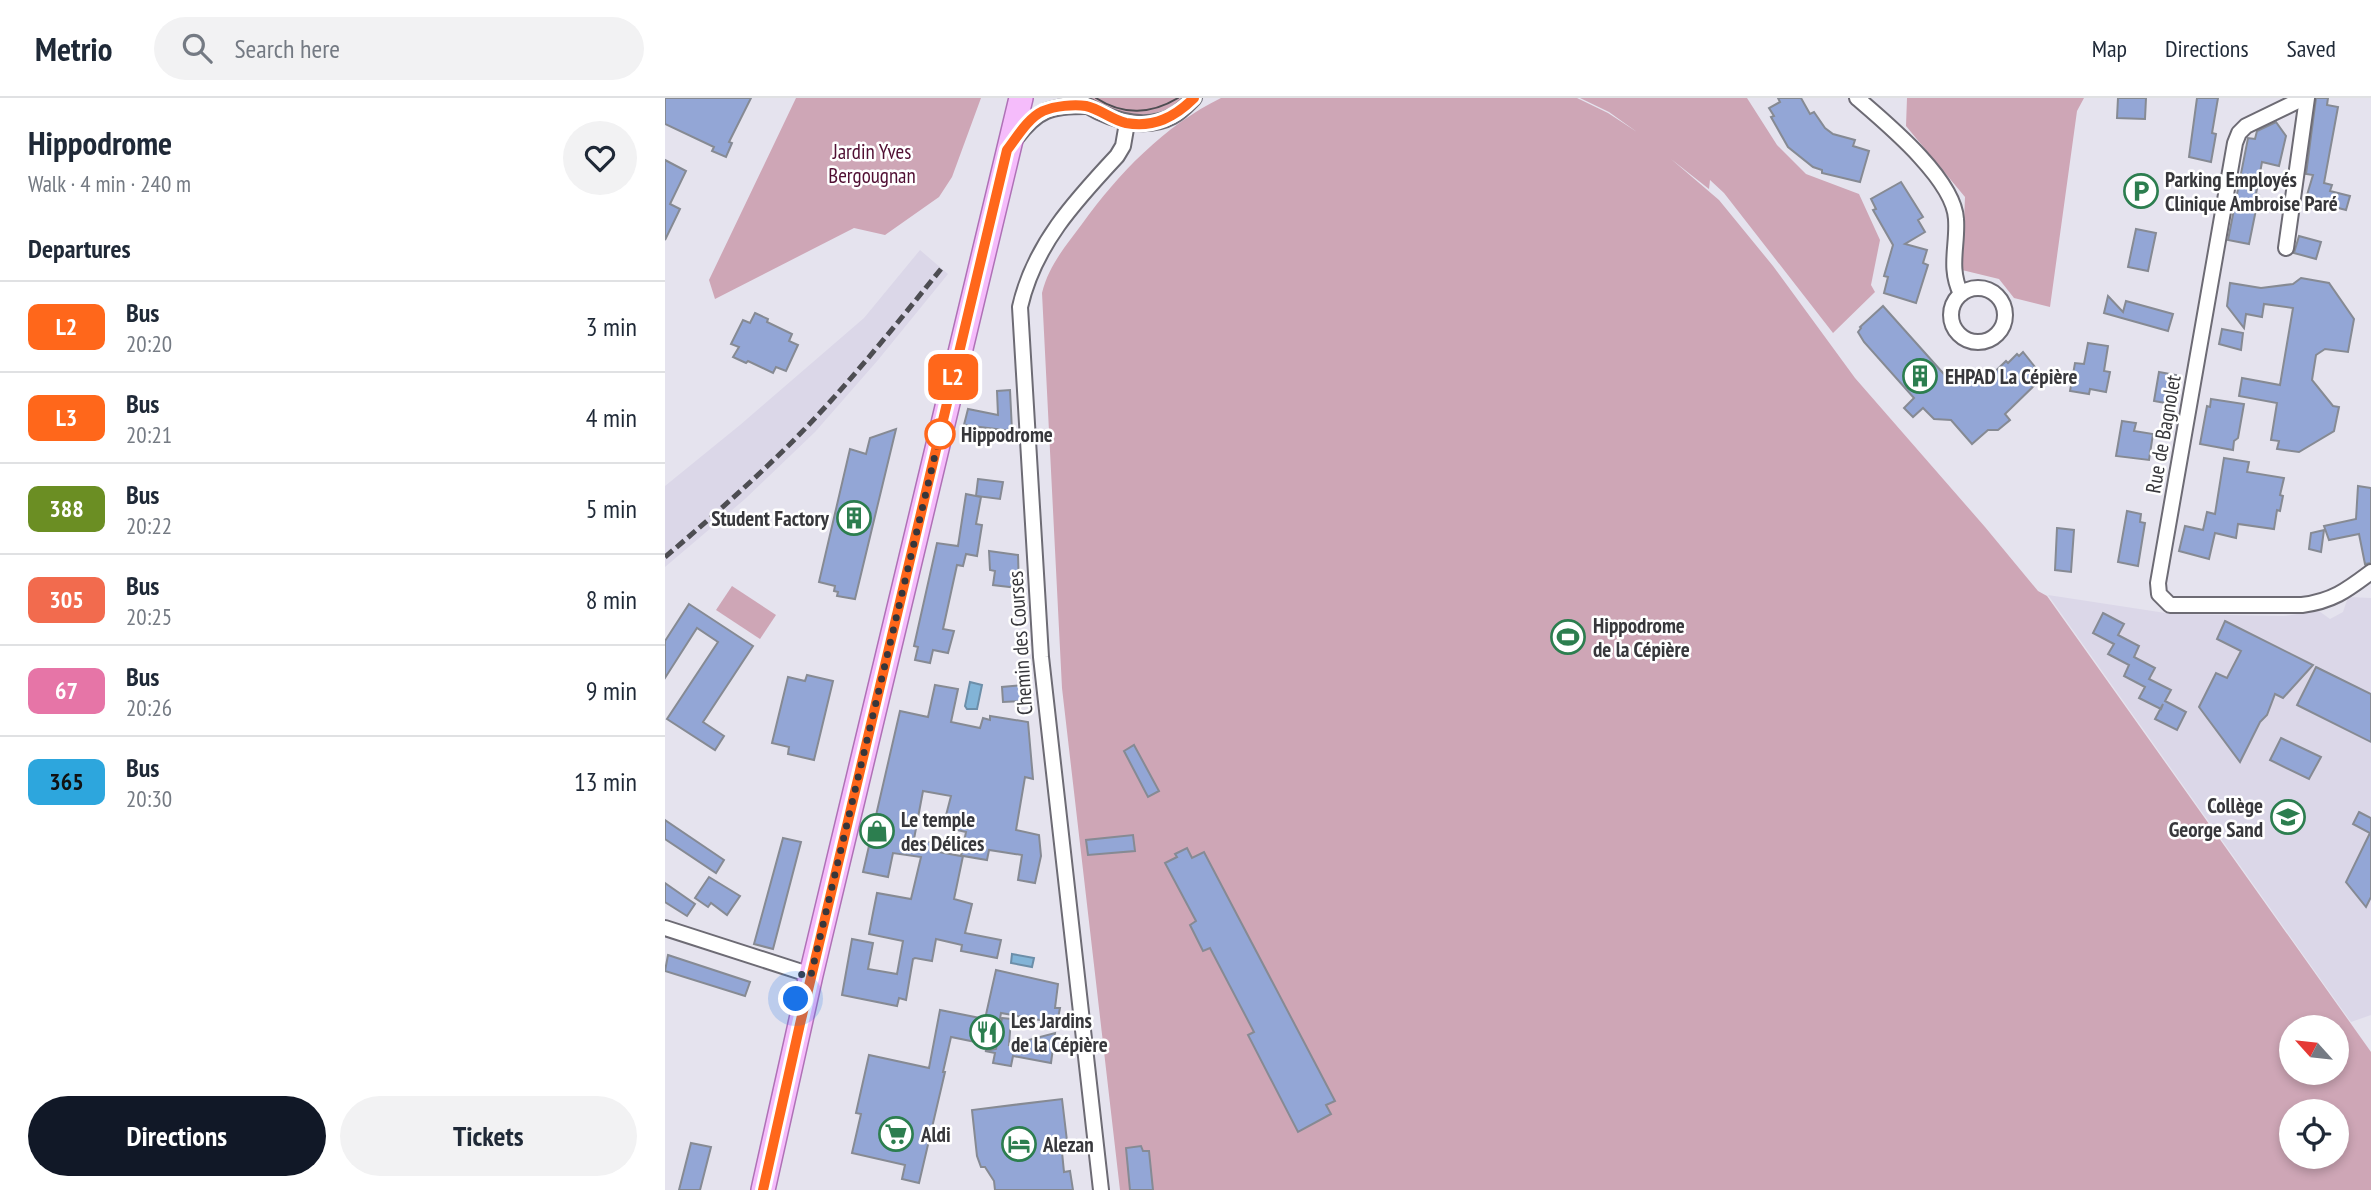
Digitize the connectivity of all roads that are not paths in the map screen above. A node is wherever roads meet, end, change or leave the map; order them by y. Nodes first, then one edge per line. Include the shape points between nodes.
1 (1004, 98) edge
2 (1020, 98) edge
3 (1194, 98) edge
4 (1857, 98) edge
5 (2306, 98) edge
6 (1080, 102) edge
7 (1127, 123) junction
8 (1007, 150) junction
9 (2286, 248) dead end
10 (1961, 294) dead end
11 (2371, 572) edge
12 (665, 928) edge
13 (807, 974) junction
14 (751, 1190) edge
15 (763, 1190) edge
16 (1101, 1190) edge

1 - 13 main road via 936,380 919,477
2 - 8 main road
3 - 7 street via 1175,116
4 - 10 street via 1899,135 1953,201 1954,280
5 - 9 street
5 - 11 street, Rue de Bagnolet via 2246,126 2235,143 2159,594 2170,605 2179,606 2302,605 2340,595
6 - 7 street
6 - 8 street via 1041,112
7 - 16 street, Chemin des Courses via 1117,156 1067,211 1035,260 1020,307 1042,668
8 - 13 main road
12 - 13 street
13 - 14 main road
13 - 15 main road

